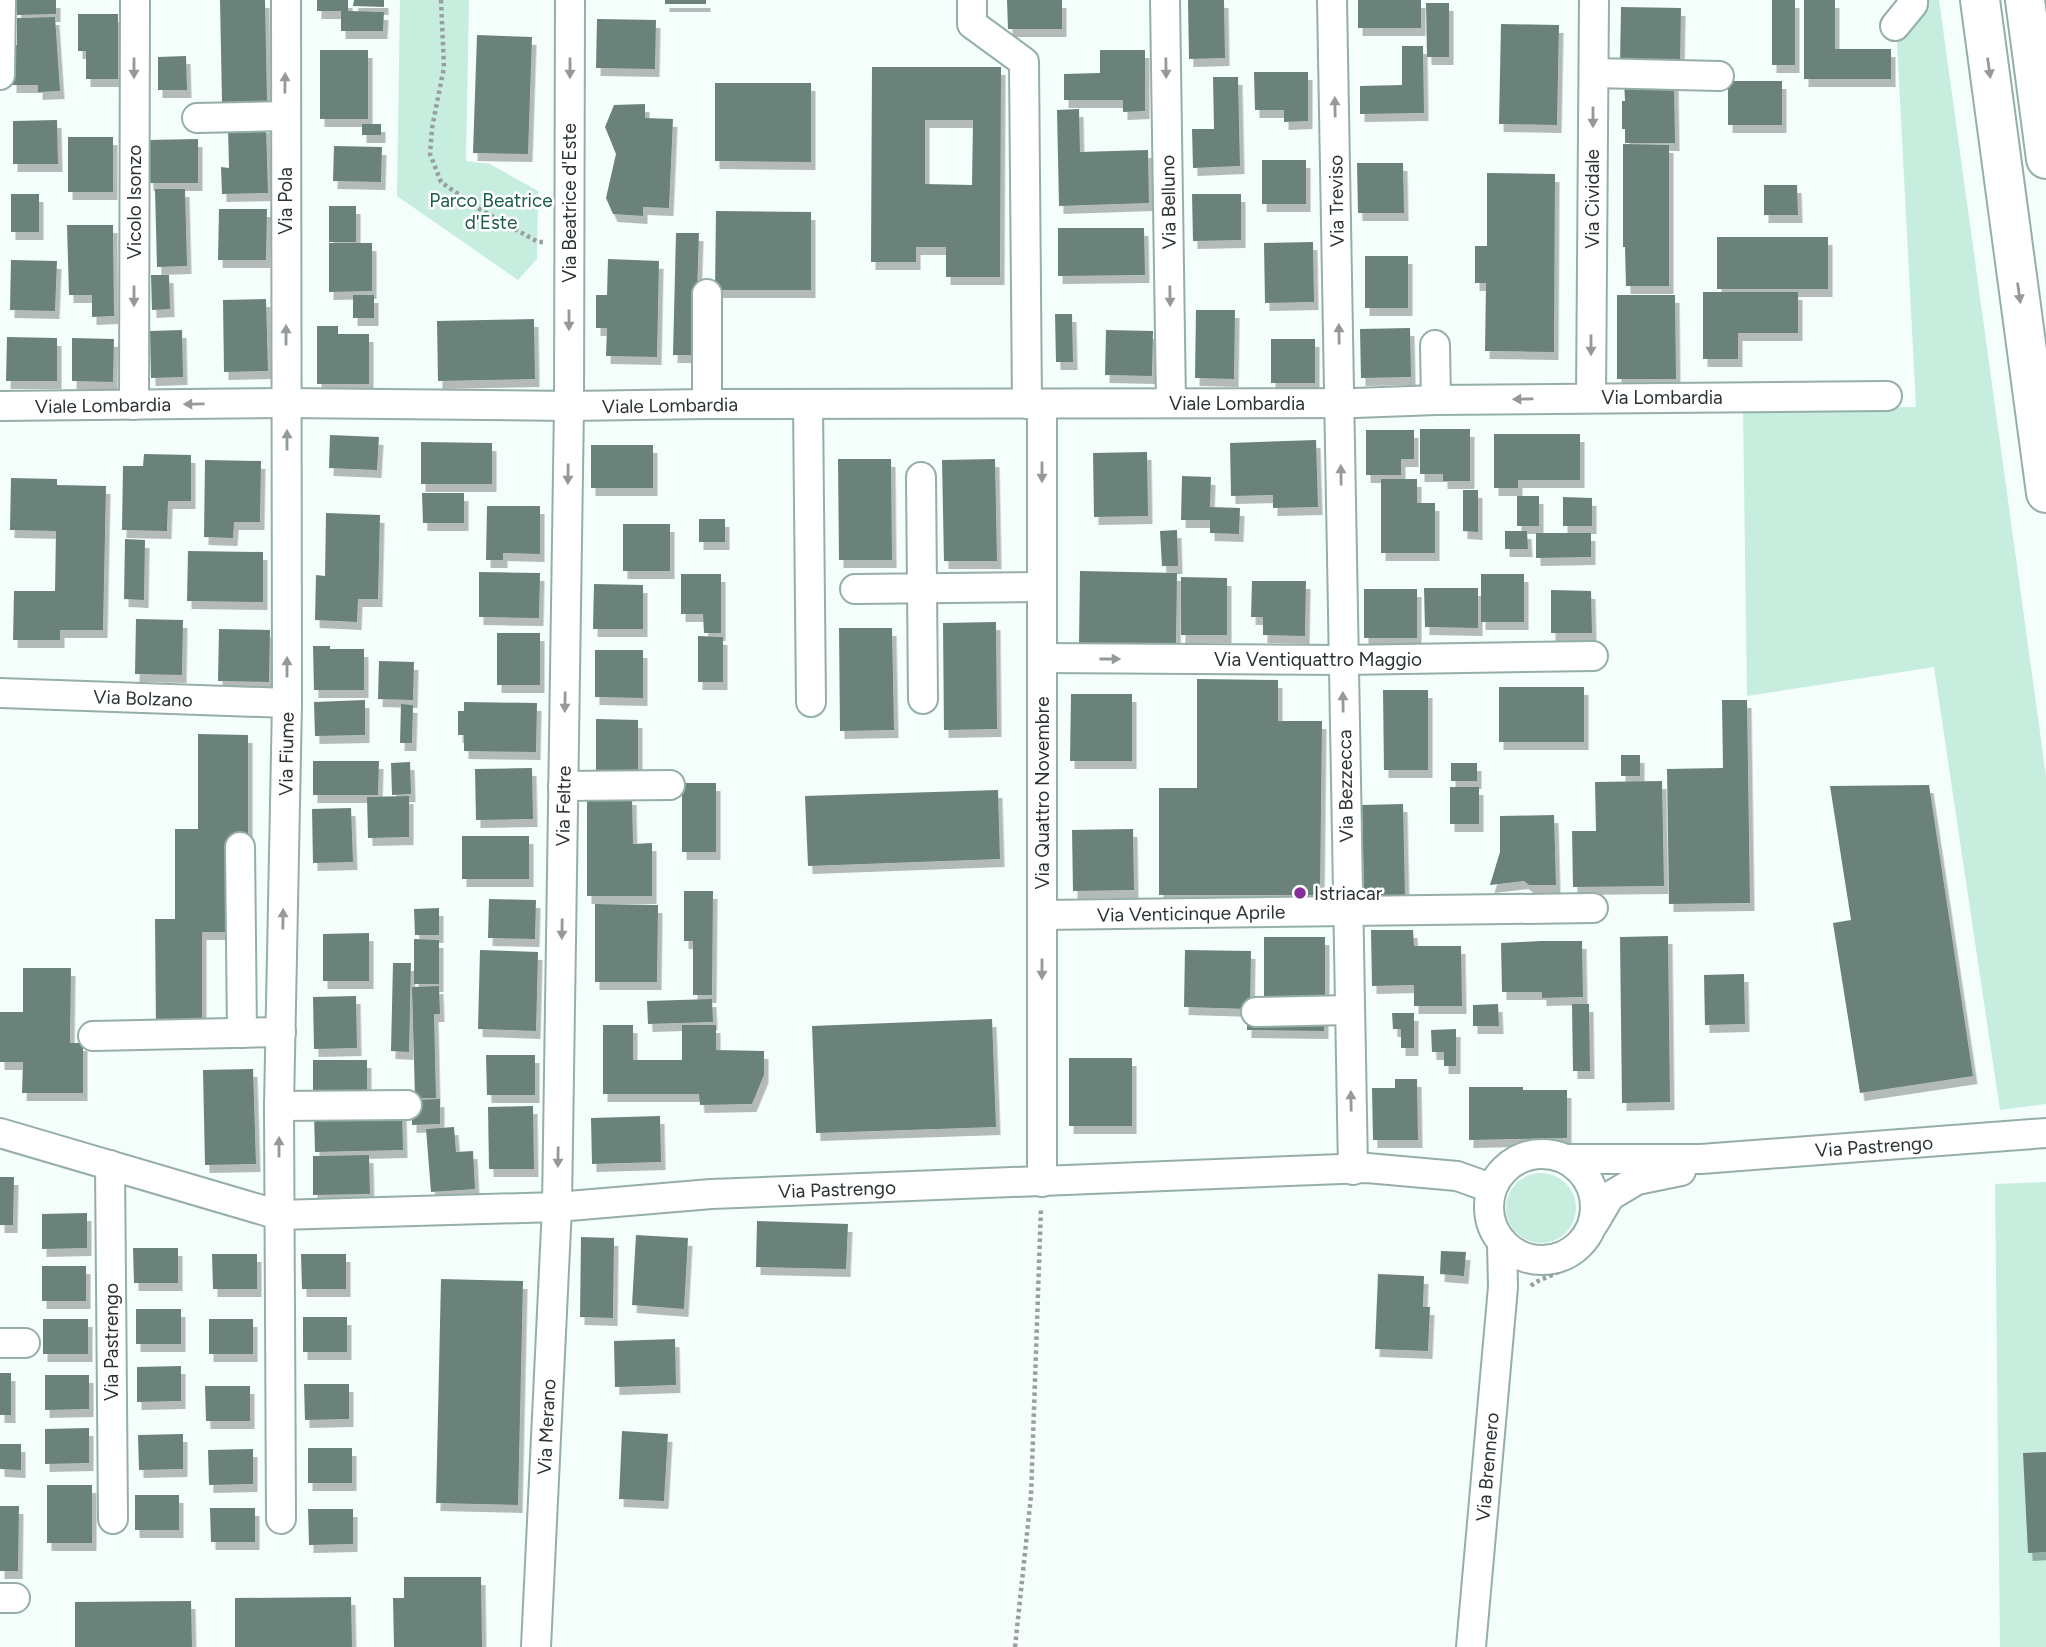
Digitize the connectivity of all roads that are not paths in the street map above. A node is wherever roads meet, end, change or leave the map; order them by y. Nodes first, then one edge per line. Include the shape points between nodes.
1 (1, 0) edge
2 (135, 0) edge
3 (286, 0) edge
4 (570, 0) edge
5 (972, 0) edge
6 (1166, 0) edge
7 (1332, 0) edge
8 (1594, 0) edge
9 (1913, 0) edge
10 (1980, 0) edge
11 (2025, 0) edge
12 (1895, 26) dead end
13 (1594, 73) junction
14 (0, 75) edge
15 (1719, 76) dead end
16 (285, 116) junction
17 (197, 118) dead end
18 (2046, 159) edge
19 (707, 294) dead end
20 (1435, 345) dead end
21 (1887, 396) dead end
22 (1591, 398) junction
23 (1436, 400) junction
24 (287, 403) junction
25 (1171, 403) junction
26 (1340, 403) junction
27 (707, 404) junction
28 (807, 404) junction
29 (1035, 404) junction
30 (134, 405) junction
31 (0, 406) edge
32 (569, 406) junction
33 (921, 477) dead end
34 (2046, 494) edge
35 (1042, 587) junction
36 (923, 588) junction
37 (855, 589) dead end
38 (1593, 656) dead end
39 (1042, 658) junction
40 (1343, 660) junction
41 (0, 693) edge
42 (923, 699) dead end
43 (811, 702) dead end
44 (287, 703) junction
45 (670, 785) dead end
46 (564, 786) junction
47 (240, 847) dead end
48 (1592, 908) dead end
49 (1347, 912) junction
50 (1042, 915) junction
51 (1349, 1010) junction
52 (1256, 1012) dead end
53 (281, 1032) junction
54 (242, 1033) junction
55 (93, 1036) dead end
56 (407, 1105) dead end
57 (279, 1106) junction
58 (0, 1133) edge
59 (2046, 1133) edge
60 (1517, 1159) junction
61 (1566, 1159) junction
62 (1701, 1159) junction
63 (110, 1165) junction
64 (1353, 1170) junction
65 (1396, 1170) junction
66 (1042, 1182) junction
67 (1491, 1188) junction
68 (557, 1207) junction
69 (279, 1215) junction
70 (1595, 1233) junction
71 (1502, 1242) junction
72 (1557, 1258) junction
73 (1503, 1293) junction
74 (113, 1519) dead end
75 (281, 1519) dead end
76 (536, 1647) edge
77 (1471, 1647) edge

1 - 14 street
2 -> 30 street, Vicolo Isonzo
16 -> 3 street, Via Pola
4 -> 32 street, Via Beatrice d'Este
5 - 29 street, Via Quattro Novembre via 972,24 1024,62
6 -> 25 street, Via Belluno
26 -> 7 street, Via Treviso
8 - 13 street, Via Cividale
9 - 12 street
10 -> 34 highway
11 - 18 highway
13 - 15 street
13 -> 22 street, Via Cividale
16 - 17 street
24 -> 16 street, Via Pola
19 - 27 street
20 - 23 street
21 - 22 street, Via Lombardia
22 -> 23 street, Via Lombardia
23 - 26 street, Via Lombardia
24 -> 30 street, Viale Lombardia
24 - 32 street, Viale Lombardia
44 -> 24 street, Via Fiume
25 - 26 street, Viale Lombardia
25 - 29 street, Viale Lombardia
40 -> 26 street, Via Bezzecca
27 - 28 street, Viale Lombardia
27 - 32 street, Viale Lombardia
28 - 29 street, Viale Lombardia
28 - 43 street
29 -> 35 street, Via Quattro Novembre
30 - 31 street, Viale Lombardia
32 -> 46 street, Via Feltre
33 - 36 street
35 - 36 street
35 - 39 street, Via Quattro Novembre
36 - 37 street
36 - 42 street
38 - 40 street, Via Ventiquattro Maggio
39 -> 40 street, Via Ventiquattro Maggio
39 - 50 street, Via Quattro Novembre
49 -> 40 street, Via Bezzecca
41 - 44 street, Via Bolzano
53 -> 44 street, Via Fiume
45 - 46 street
46 -> 68 street, Via Feltre
47 - 54 street
48 - 49 street, Via Venticinque Aprile
49 - 50 street, Via Venticinque Aprile
49 - 51 street, Via Bezzecca
50 -> 66 street, Via Quattro Novembre
51 - 52 street
64 -> 51 street, Via Bezzecca
53 - 54 street
53 - 57 street, Via Fiume
54 - 55 street
56 - 57 street
69 -> 57 street, Via Fiume
58 - 63 street, Via Pastrengo
59 - 62 street, Via Pastrengo
60 - 61 street via 1534,1153
60 - 65 street, Via Pastrengo
60 - 67 street via 1502,1170
61 - 62 street, Via Pastrengo
61 - 70 street via 1581,1170 1594,1190
62 - 70 street, Via Pastrengo via 1681,1171 1637,1180 1610,1196
63 - 69 street, Via Pastrengo
63 - 74 street, Via Pastrengo
64 - 65 street, Via Pastrengo
64 - 66 street, Via Pastrengo
65 - 67 street, Via Pastrengo via 1457,1177
66 - 68 street, Via Pastrengo via 711,1194
67 - 71 street via 1488,1210 1492,1228
68 - 69 street, Via Pastrengo
68 - 76 street, Via Merano
69 - 75 street
70 - 72 street
71 - 72 street via 1516,1254 1538,1261
71 - 73 street, Via Brennero
72 - 73 street
73 - 77 street, Via Brennero

